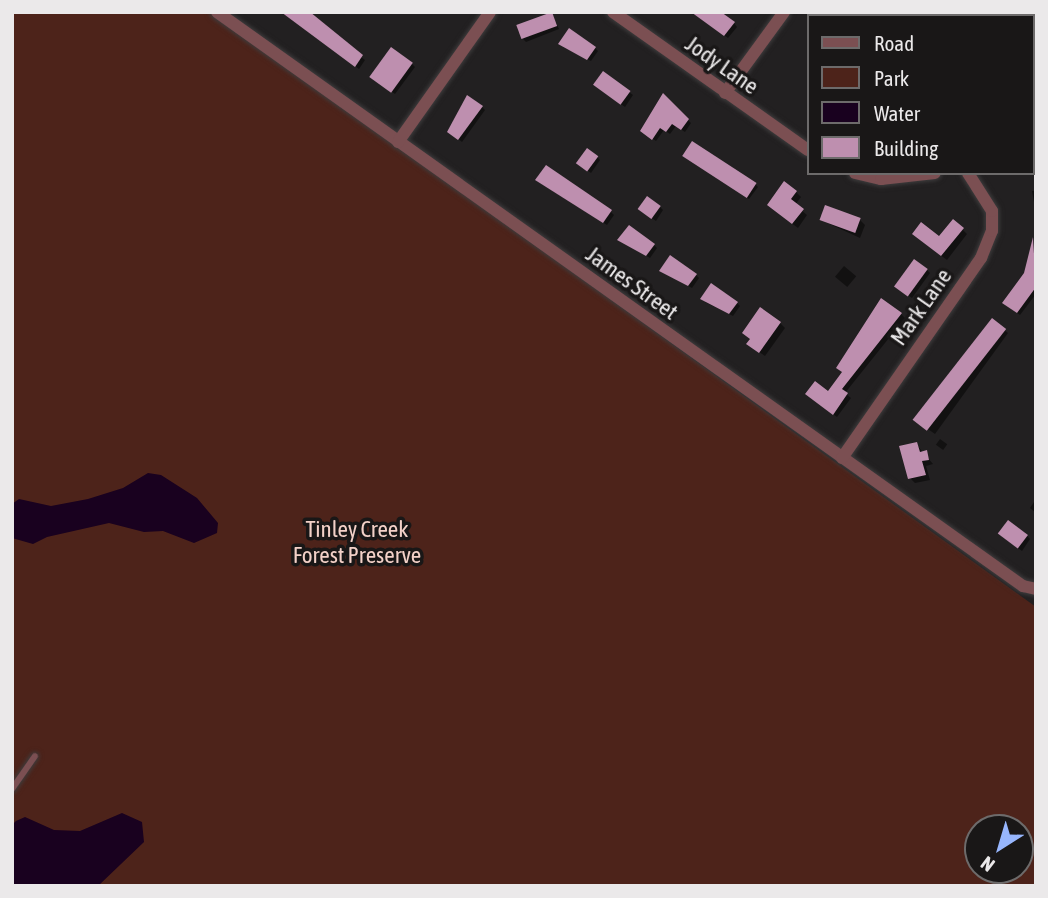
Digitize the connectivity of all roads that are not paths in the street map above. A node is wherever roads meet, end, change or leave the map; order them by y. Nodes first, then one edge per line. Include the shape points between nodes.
1 (217, 12) edge
2 (490, 12) edge
3 (613, 12) edge
4 (784, 12) edge
5 (725, 93) junction
6 (398, 142) junction
7 (806, 149) edge
8 (864, 175) edge
9 (917, 175) edge
10 (969, 175) edge
11 (842, 458) junction
12 (1030, 587) edge
13 (36, 756) dead end
14 (12, 789) edge

1 - 6 street, James Street
2 - 6 street
3 - 5 street, Jody Lane
4 - 5 street
5 - 7 street, Jody Lane
6 - 11 street, James Street
8 - 9 street via 881,179
10 - 11 street, Mark Lane via 992,211 992,231 981,258
11 - 12 street, James Street
13 - 14 lane

